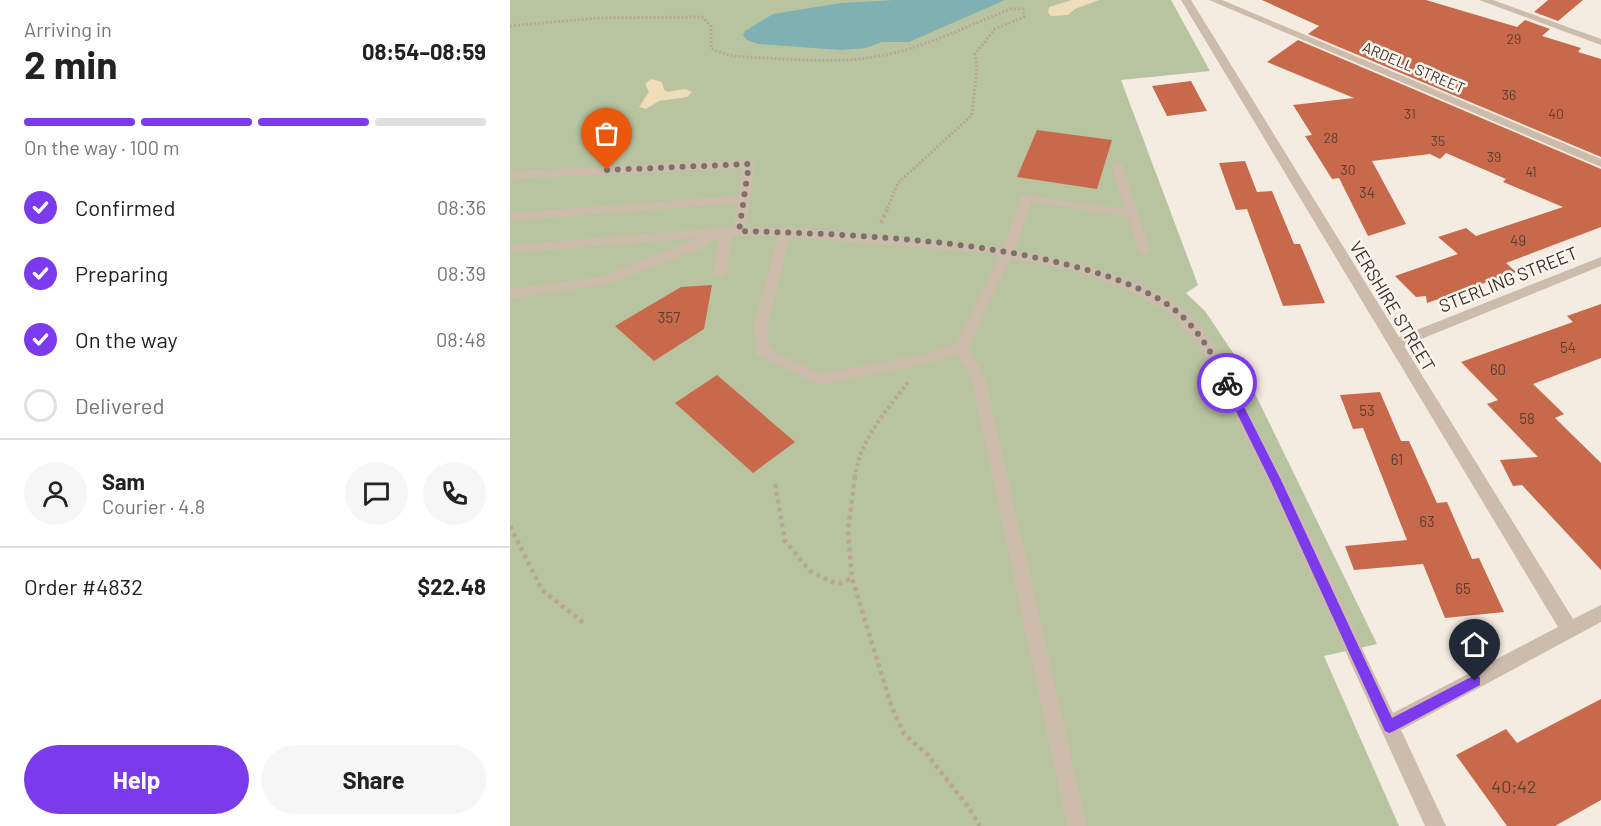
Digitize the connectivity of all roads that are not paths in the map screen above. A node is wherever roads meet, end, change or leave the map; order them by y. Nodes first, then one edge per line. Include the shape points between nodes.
1 (1186, 0) edge
2 (1214, 0) edge
3 (1484, 0) edge
4 (1601, 42) edge
5 (1601, 163) edge
6 (1118, 166) dead end
7 (510, 175) edge
8 (744, 199) junction
9 (1133, 214) junction
10 (510, 217) edge
11 (728, 232) junction
12 (785, 232) junction
13 (510, 249) edge
14 (1144, 250) dead end
15 (1008, 252) junction
16 (1601, 261) edge
17 (718, 274) dead end
18 (510, 294) edge
19 (1396, 344) junction
20 (962, 348) junction
21 (1601, 613) edge
22 (1570, 630) junction
23 (1389, 726) junction
24 (1077, 826) edge
25 (1436, 826) edge

1 - 19 street, VERSHIRE STREET
2 - 5 street, ARDELL STREET
3 - 4 street
6 - 9 street
7 - 8 street via 749,164
8 - 10 street
8 - 11 street
9 - 14 street
9 - 15 street via 1026,198
11 - 12 street
11 - 13 street
11 - 17 street
11 - 18 street via 603,281
12 - 15 street
12 - 20 street via 761,325 762,351 819,380
15 - 20 street
15 - 23 street via 1119,281 1166,304 1195,330 1215,359 1276,482
16 - 19 street, STERLING STREET
19 - 22 street, VERSHIRE STREET
20 - 24 street via 978,377
21 - 22 street
22 - 23 street
23 - 25 street

